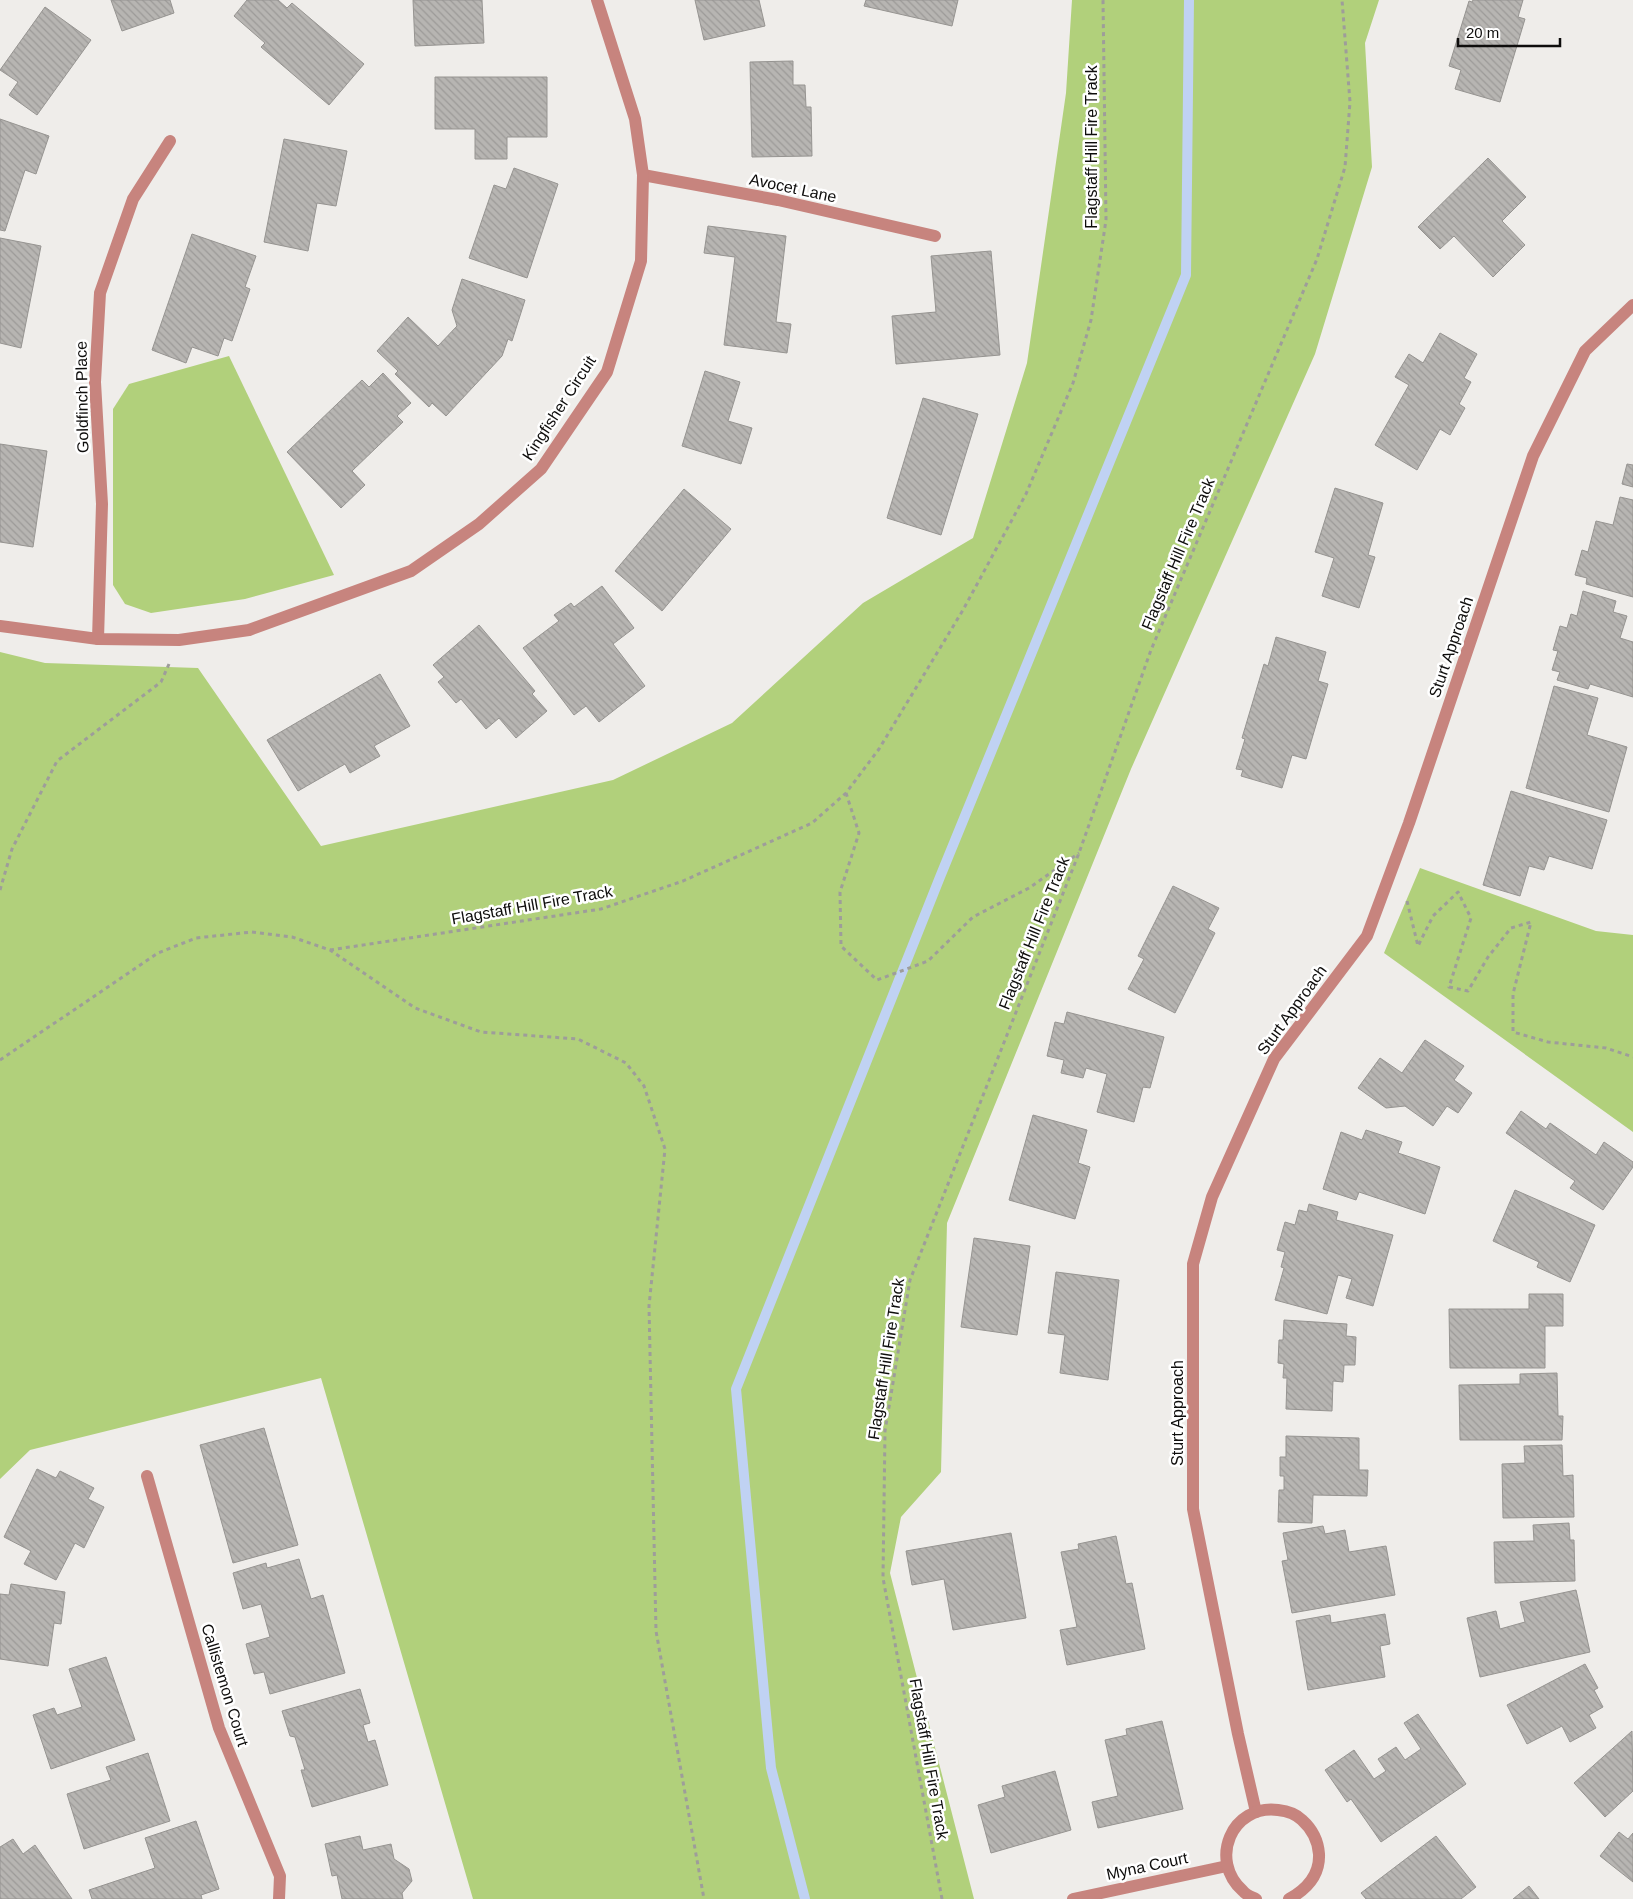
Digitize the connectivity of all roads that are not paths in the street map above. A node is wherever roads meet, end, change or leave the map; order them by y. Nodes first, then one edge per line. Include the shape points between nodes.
1 (597, 0) edge
2 (170, 141) dead end
3 (643, 175) junction
4 (935, 236) dead end
5 (1633, 306) edge
6 (0, 626) edge
7 (98, 639) junction
8 (146, 1476) dead end
9 (1256, 1812) junction
10 (1227, 1866) junction
11 (279, 1899) edge
12 (1073, 1899) edge
13 (1256, 1899) edge
14 (1289, 1899) edge

1 - 3 street, Kingfisher Circuit via 635,119
2 - 7 street, Goldfinch Place via 133,199 100,293 95,382 102,504
3 - 4 street, Avocet Lane via 778,200
3 - 7 street, Kingfisher Circuit via 640,261 607,372 541,469 479,524 411,571 249,630 179,640
5 - 9 street, Sturt Approach via 1585,351 1533,456 1409,823 1367,936 1274,1059 1212,1197 1194,1264 1193,1509
6 - 7 street, Kingfisher Circuit
8 - 11 street, Callistemon Court via 219,1728 280,1876
9 - 10 street via 1244,1818 1228,1840
9 - 14 street via 1270,1809 1299,1817 1317,1840 1318,1869 1301,1893
10 - 12 street, Myna Court
10 - 13 street via 1243,1892

